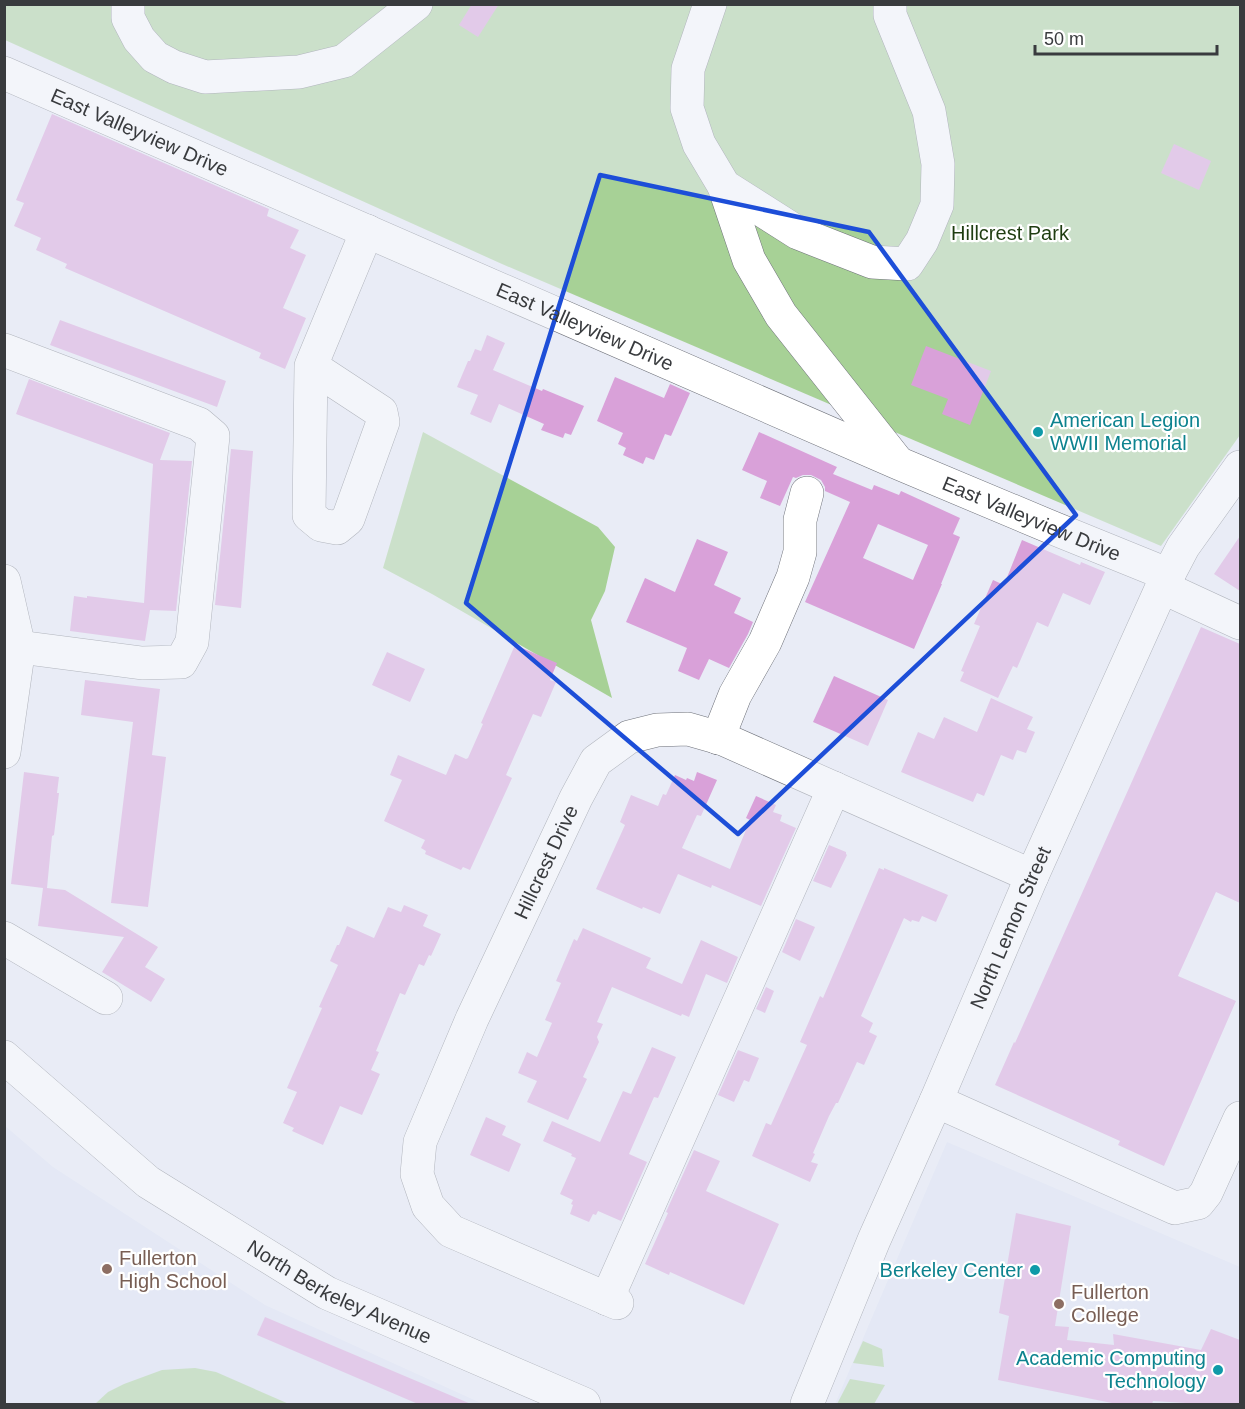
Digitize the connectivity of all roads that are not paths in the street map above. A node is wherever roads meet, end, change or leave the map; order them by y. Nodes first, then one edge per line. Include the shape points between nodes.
1 (128, 4) edge
2 (416, 4) edge
3 (710, 4) edge
4 (890, 4) edge
5 (4, 73) edge
6 (724, 186) junction
7 (367, 231) junction
8 (798, 233) junction
9 (749, 260) junction
10 (4, 350) edge
11 (311, 366) dead end
12 (898, 463) junction
13 (1240, 467) edge
14 (807, 494) dead end
15 (4, 581) edge
16 (1165, 581) junction
17 (1240, 623) edge
18 (19, 648) junction
19 (718, 738) junction
20 (4, 752) edge
21 (834, 788) junction
22 (1032, 876) junction
23 (4, 938) edge
24 (106, 998) dead end
25 (4, 1057) edge
26 (936, 1101) junction
27 (1240, 1118) edge
28 (584, 1404) edge
29 (807, 1404) edge

1 - 2 street via 128,18 155,57 206,77 300,72 344,62
3 - 6 street via 688,69 687,108 699,144
4 - 8 street via 890,15 929,111 938,164 937,205 907,264 872,262
5 - 7 street, East Valleyview Drive
6 - 8 street
6 - 9 street
7 - 11 street
7 - 12 street, East Valleyview Drive
8 - 9 street via 781,232 763,240
9 - 12 street via 782,315
10 - 18 street via 199,424 213,436 192,642 181,662 142,663
12 - 16 street, East Valleyview Drive via 1064,533
13 - 16 street, North Lemon Street via 1183,547
14 - 19 street via 793,577
15 - 18 street
16 - 17 street, East Valleyview Drive
16 - 22 street, North Lemon Street
18 - 20 street
19 - 21 street, Hillcrest Drive
19 - 21 street, Hillcrest Drive via 688,729 657,730 628,737 596,761 576,798 471,1019 420,1142 417,1174 428,1206 451,1232 612,1301
21 - 22 street, Hillcrest Drive
22 - 26 street, North Lemon Street
23 - 24 street
25 - 28 street, North Berkeley Avenue via 147,1182 327,1293
26 - 27 street via 1175,1208 1198,1203 1206,1193
26 - 29 street, North Lemon Street

